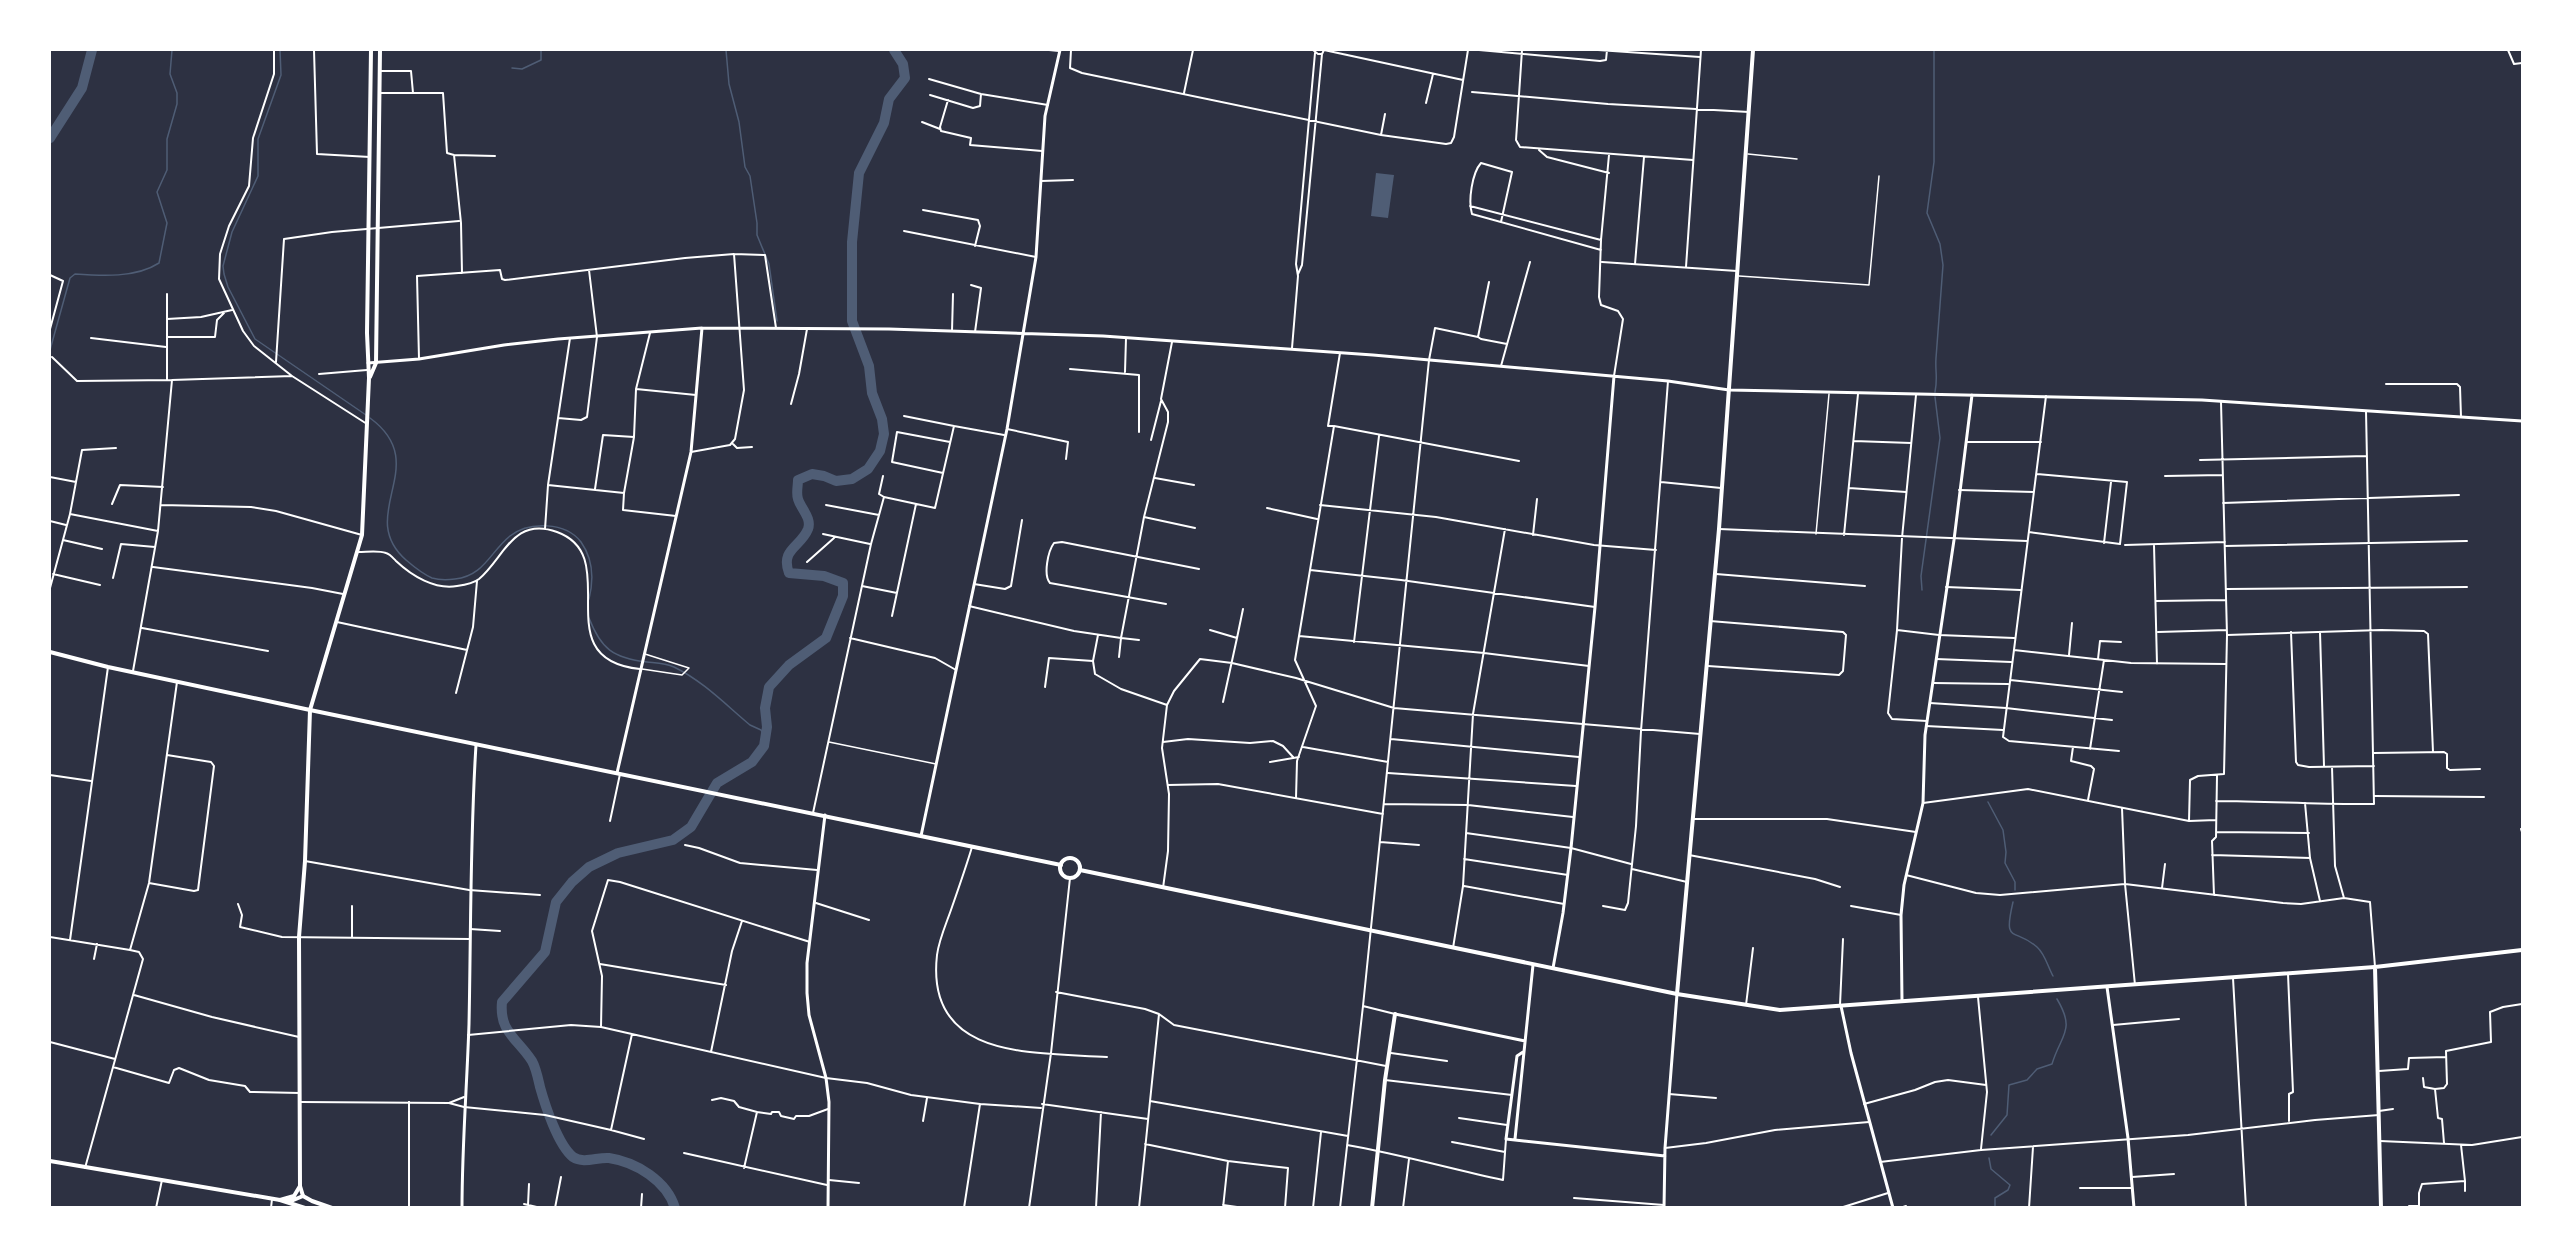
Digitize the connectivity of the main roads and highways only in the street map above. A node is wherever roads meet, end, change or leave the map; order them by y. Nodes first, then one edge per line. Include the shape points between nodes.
1 (371, 50) edge
2 (380, 50) edge
3 (1753, 50) edge
4 (371, 370) junction
5 (50, 652) edge
6 (310, 710) junction
7 (1061, 865) junction
8 (1080, 870) junction
9 (2522, 950) edge
10 (2375, 967) junction
11 (1677, 994) junction
12 (1395, 1014) road end
13 (50, 1161) edge
14 (300, 1186) junction
15 (303, 1196) junction
16 (281, 1200) junction
17 (305, 1208) edge
18 (332, 1208) edge
19 (1372, 1208) edge
20 (2381, 1208) edge

1 - 4 main road
2 - 4 main road via 376,363
3 - 11 main road via 1719,530
4 - 6 main road via 362,535
5 - 6 main road
6 - 7 main road
6 - 14 main road via 299,937
7 - 8 main road via 1072,859 1078,862
7 - 8 main road via 1061,873 1070,878
8 - 11 main road
9 - 10 main road
10 - 11 main road via 1780,1010
10 - 20 main road
12 - 19 main road
13 - 16 main road
14 - 15 main road
14 - 16 main road via 294,1196
15 - 16 main road
15 - 18 main road
16 - 17 main road

